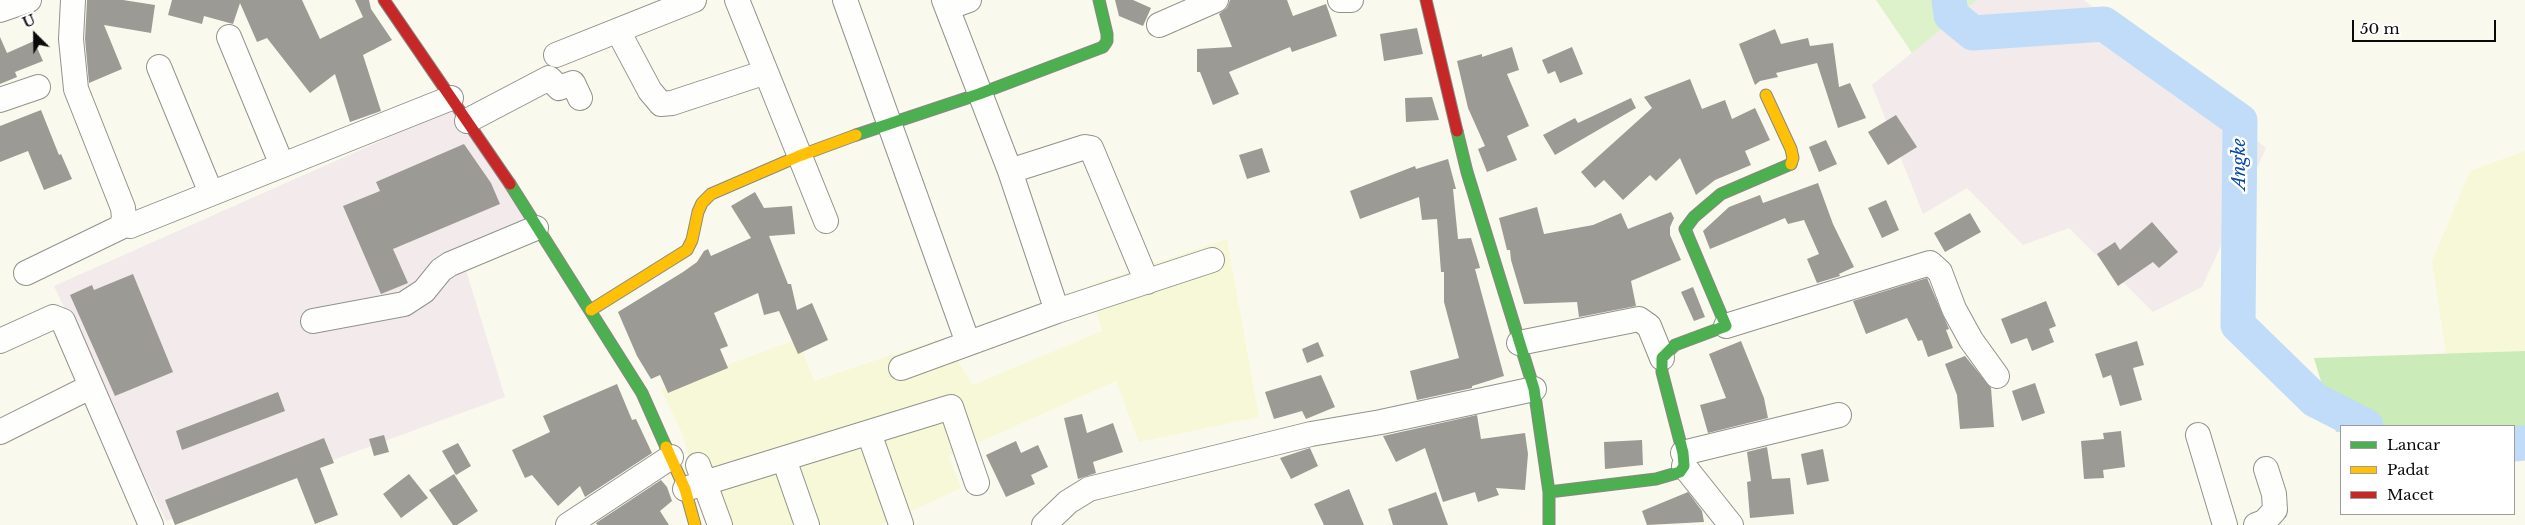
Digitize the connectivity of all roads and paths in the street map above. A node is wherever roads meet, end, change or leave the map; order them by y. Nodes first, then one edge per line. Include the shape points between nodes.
1 (29, 0) edge
2 (73, 0) edge
3 (384, 0) edge
4 (694, 0) edge
5 (737, 0) edge
6 (845, 0) edge
7 (969, 0) edge
8 (1099, 0) edge
9 (1216, 0) edge
10 (1340, 0) edge
11 (1352, 0) edge
12 (1426, 0) edge
13 (945, 4) edge
14 (0, 10) edge
15 (1159, 25) dead end
16 (618, 31) junction
17 (229, 37) dead end
18 (556, 55) dead end
19 (159, 67) dead end
20 (766, 72) junction
21 (38, 87) dead end
22 (90, 94) dead end
23 (979, 94) junction
24 (1766, 95) dead end
25 (451, 98) junction
26 (580, 98) dead end
27 (0, 100) edge
28 (467, 121) junction
29 (889, 123) junction
30 (800, 156) junction
31 (282, 165) junction
32 (1010, 171) junction
33 (211, 193) junction
34 (826, 221) dead end
35 (536, 228) junction
36 (1212, 260) dead end
37 (26, 273) dead end
38 (1148, 282) junction
39 (591, 310) junction
40 (1057, 311) junction
41 (312, 321) dead end
42 (1726, 326) junction
43 (0, 341) edge
44 (968, 343) junction
45 (1519, 343) junction
46 (1662, 358) junction
47 (901, 368) dead end
48 (1997, 376) dead end
49 (90, 387) junction
50 (1534, 389) junction
51 (1839, 415) dead end
52 (0, 432) edge
53 (869, 433) junction
54 (2198, 436) dead end
55 (671, 457) junction
56 (784, 459) junction
57 (1684, 460) junction
58 (2266, 469) dead end
59 (696, 479) junction
60 (977, 483) dead end
61 (1549, 492) junction
62 (901, 524) dead end
63 (151, 525) edge
64 (568, 525) edge
65 (696, 525) edge
66 (720, 525) edge
67 (807, 525) edge
68 (1044, 525) edge
69 (1549, 525) edge
70 (1732, 525) edge
71 (2225, 525) edge
72 (2256, 525) edge

1 - 14 street
2 - 37 street via 71,39 76,89 123,208 124,218 121,227
3 - 25 street
4 - 16 street
5 - 20 street
6 - 29 street
7 - 13 street
8 - 23 street via 1107,34 1103,46
9 - 15 street
10 - 11 street
12 - 45 street via 1467,172
13 - 23 street
16 - 18 street
16 - 20 street via 650,91 661,104
17 - 31 street
19 - 33 street
20 - 30 street
21 - 27 street
22 - 33 street via 136,223
23 - 29 street
23 - 32 street
24 - 42 street via 1791,149 1791,165 1721,194 1694,216 1685,229
25 - 28 street
25 - 31 street
26 - 28 street via 573,82 560,88 549,78
28 - 35 street
29 - 30 street
29 - 44 street
30 - 34 street
30 - 39 street via 711,194 698,212 687,250
31 - 33 street
32 - 38 street via 1085,147 1091,148
32 - 40 street
35 - 39 street
35 - 41 street via 450,264 424,291 404,304
36 - 38 street
38 - 40 street
39 - 55 street via 642,393
40 - 44 street
42 - 46 street via 1675,345
42 - 48 street via 1930,263 1940,272 1954,309
43 - 49 street via 53,317 63,321
44 - 47 street
45 - 46 street via 1639,319 1649,326
45 - 50 street
46 - 57 street via 1662,372
49 - 52 street
49 - 63 street
50 - 61 street
50 - 68 street via 1311,434 1089,489 1068,502
51 - 57 street
53 - 56 street
53 - 60 street via 951,407
53 - 62 street
54 - 71 street
55 - 59 street
55 - 64 street
56 - 59 street
56 - 67 street
57 - 61 street via 1680,472 1656,479
57 - 70 street
58 - 72 street via 2275,510 2264,522
59 - 65 street
59 - 66 street
61 - 69 street

